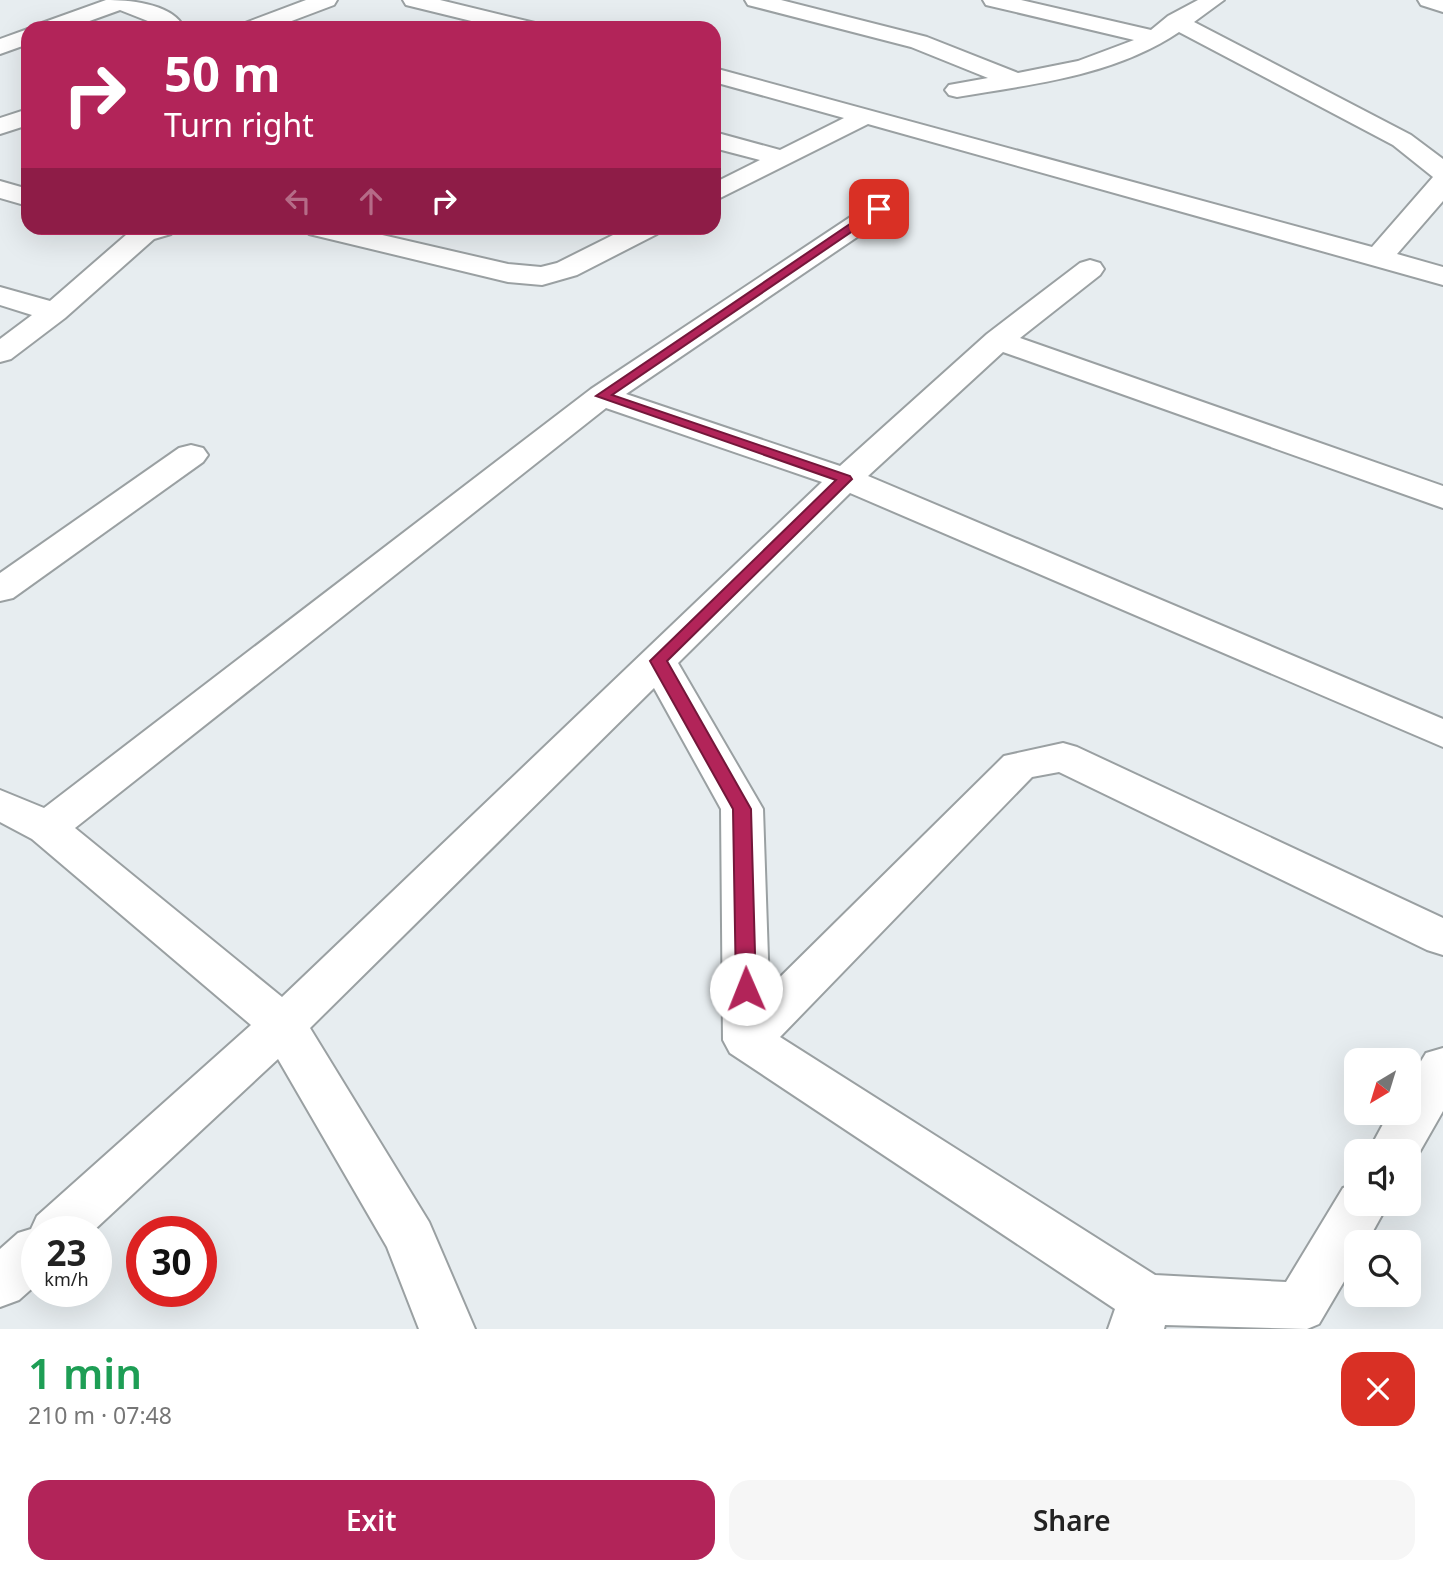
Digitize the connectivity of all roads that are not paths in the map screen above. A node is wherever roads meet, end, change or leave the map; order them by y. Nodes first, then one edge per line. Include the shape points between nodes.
1 (327, 0) edge
2 (414, 0) edge
3 (756, 0) edge
4 (994, 0) edge
5 (1213, 0) edge
6 (1429, 0) edge
7 (122, 1) edge
8 (1443, 6) edge
9 (69, 21) edge
10 (169, 21) edge
11 (272, 21) edge
12 (499, 21) edge
13 (1176, 21) junction
14 (1155, 38) junction
15 (21, 39) edge
16 (0, 47) edge
17 (721, 77) edge
18 (1013, 80) junction
19 (957, 90) dead end
20 (866, 116) junction
21 (21, 119) edge
22 (0, 127) edge
23 (721, 142) edge
24 (782, 158) junction
25 (1443, 172) edge
26 (1443, 182) edge
27 (0, 189) edge
28 (721, 189) edge
29 (21, 196) edge
30 (879, 209) dead end
31 (138, 235) edge
32 (348, 235) edge
33 (633, 235) edge
34 (1377, 259) junction
35 (1090, 269) dead end
36 (1443, 276) edge
37 (0, 296) edge
38 (55, 312) junction
39 (998, 340) junction
40 (0, 353) edge
41 (602, 396) junction
42 (191, 455) dead end
43 (845, 479) junction
44 (1443, 498) edge
45 (0, 590) edge
46 (658, 661) junction
47 (1443, 734) edge
48 (0, 804) edge
49 (47, 828) junction
50 (1443, 938) edge
51 (283, 1025) junction
52 (747, 1040) junction
53 (1443, 1067) edge
54 (1401, 1139) edge
55 (74, 1216) edge
56 (1355, 1216) edge
57 (21, 1264) edge
58 (0, 1283) edge
59 (1141, 1314) edge
60 (447, 1329) edge

1 - 11 street
2 - 12 street
3 - 18 street via 919,42
4 - 14 street
5 - 13 street
6 - 8 street
7 - 9 street
7 - 10 street
13 - 14 street
13 - 25 street via 1402,140
14 - 18 street via 1103,61
15 - 16 street
17 - 20 street
18 - 19 street
20 - 24 street
20 - 34 street
21 - 22 street
23 - 24 street
24 - 28 street
26 - 34 street
27 - 29 street
30 - 41 street
31 - 38 street
32 - 33 street via 508,273 542,276 567,269
34 - 36 street
35 - 39 street
37 - 38 street
38 - 40 street
39 - 43 street
39 - 44 street
41 - 43 street
41 - 49 street
42 - 45 street
43 - 46 street
43 - 47 street
46 - 51 street
46 - 52 street via 742,809
48 - 49 street
49 - 51 street
50 - 52 street via 1063,757 1019,766
51 - 55 street
51 - 60 street via 410,1238
52 - 59 street
53 - 54 street
56 - 59 street via 1300,1307
57 - 58 street

